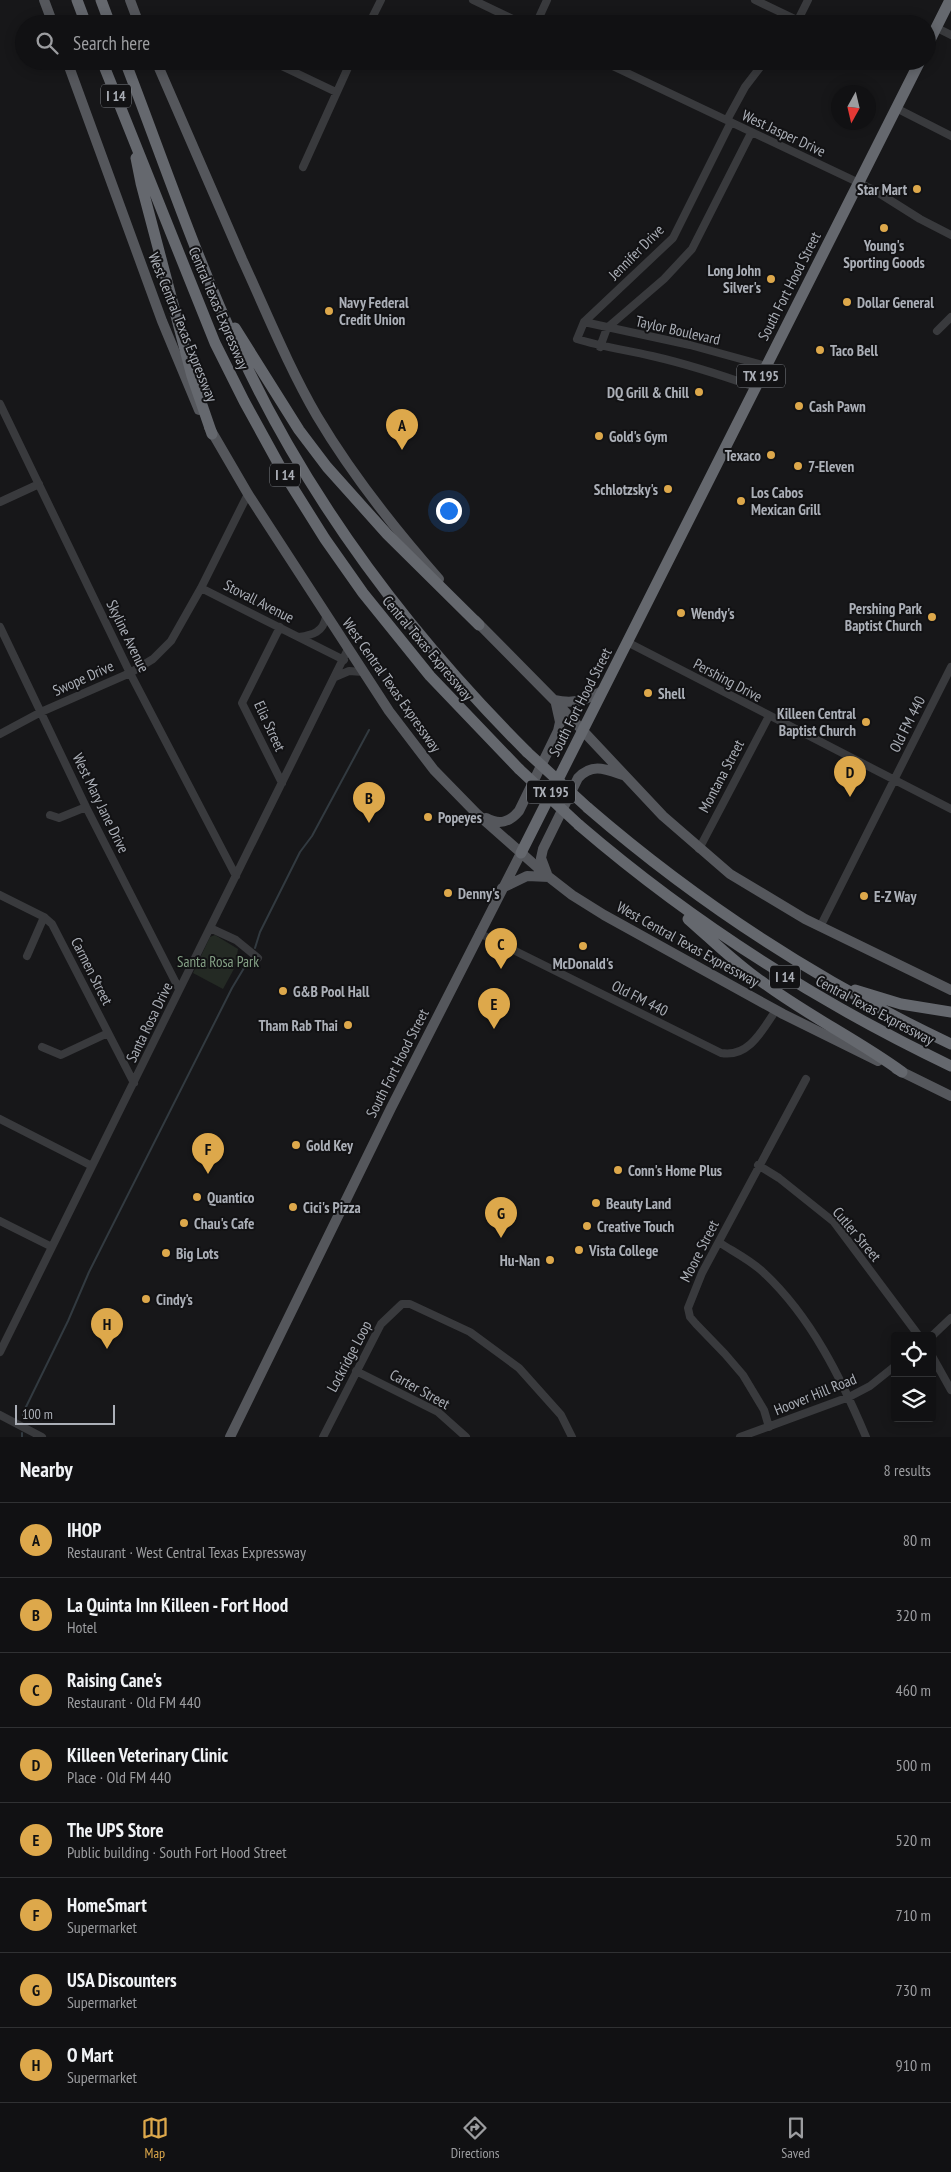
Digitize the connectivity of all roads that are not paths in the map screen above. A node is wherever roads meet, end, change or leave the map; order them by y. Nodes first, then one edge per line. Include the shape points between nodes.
1 (44, 0) edge
2 (77, 0) edge
3 (101, 0) edge
4 (130, 0) edge
5 (381, 0) edge
6 (473, 0) edge
7 (547, 0) edge
8 (755, 0) edge
9 (808, 0) edge
10 (950, 0) edge
11 (50, 15) edge
12 (83, 15) edge
13 (107, 15) edge
14 (136, 15) edge
15 (374, 15) edge
16 (504, 15) edge
17 (540, 15) edge
18 (783, 15) edge
19 (800, 15) edge
20 (937, 28) joint
21 (951, 35) edge
22 (70, 70) edge
23 (106, 70) edge
24 (128, 70) edge
25 (160, 70) edge
26 (290, 70) edge
27 (347, 70) edge
28 (621, 70) edge
29 (758, 70) edge
30 (915, 70) edge
31 (336, 92) junction
32 (896, 108) junction
33 (729, 121) junction
34 (131, 131) junction
35 (751, 133) junction
36 (951, 136) edge
37 (303, 167) dead end
38 (858, 183) junction
39 (951, 235) edge
40 (223, 314) junction
41 (951, 317) edge
42 (584, 322) junction
43 (607, 328) junction
44 (938, 330) dead end
45 (577, 339) joint
46 (600, 347) junction
47 (766, 366) junction
48 (755, 388) junction
49 (0, 404) edge
50 (212, 434) junction
51 (39, 484) junction
52 (248, 494) junction
53 (0, 502) edge
54 (201, 588) junction
55 (326, 617) junction
56 (479, 625) junction
57 (0, 627) edge
58 (280, 627) junction
59 (299, 637) junction
60 (3, 640) edge
61 (627, 642) junction
62 (348, 649) junction
63 (344, 660) junction
64 (951, 667) edge
65 (362, 672) junction
66 (130, 673) junction
67 (335, 677) junction
68 (602, 691) junction
69 (554, 700) junction
70 (41, 712) junction
71 (769, 716) junction
72 (582, 730) junction
73 (0, 734) edge
74 (624, 775) junction
75 (895, 780) junction
76 (282, 783) junction
77 (86, 807) junction
78 (951, 809) edge
79 (476, 813) junction
80 (50, 815) dead end
81 (699, 849) junction
82 (520, 853) junction
83 (630, 869) junction
84 (236, 876) junction
85 (548, 877) junction
86 (502, 888) junction
87 (0, 895) edge
88 (44, 917) junction
89 (820, 927) junction
90 (210, 928) junction
91 (479, 933) junction
92 (27, 956) dead end
93 (258, 958) dead end
94 (835, 985) junction
95 (179, 990) junction
96 (951, 990) edge
97 (776, 1010) junction
98 (951, 1012) edge
99 (108, 1033) junction
100 (951, 1044) edge
101 (42, 1047) dead end
102 (951, 1066) edge
103 (902, 1072) junction
104 (806, 1079) dead end
105 (134, 1083) junction
106 (951, 1096) edge
107 (0, 1119) edge
108 (758, 1165) junction
109 (92, 1166) junction
110 (0, 1222) edge
111 (720, 1243) junction
112 (52, 1247) junction
113 (951, 1318) edge
114 (916, 1332) edge
115 (936, 1332) edge
116 (0, 1352) edge
117 (936, 1363) edge
118 (891, 1369) edge
119 (356, 1371) junction
120 (951, 1390) edge
121 (849, 1397) junction
122 (0, 1415) edge
123 (769, 1427) junction
124 (42, 1437) edge
125 (230, 1437) edge
126 (323, 1437) edge
127 (466, 1437) edge
128 (572, 1437) edge
129 (740, 1437) edge
130 (866, 1437) edge

1 - 11 main road
2 - 12 highway
3 - 13 highway
4 - 14 main road
5 - 15 street
6 - 16 street
7 - 17 street
8 - 18 street
9 - 19 street
10 - 20 highway
20 - 21 street
22 - 50 main road, West Central Texas Expressway via 175,355
23 - 34 highway, Central Texas Expressway / I 14
24 - 40 highway, Central Texas Expressway / I 14
25 - 56 main road via 264,308 317,414 354,473 391,523
26 - 31 street
27 - 31 street
28 - 33 street, West Jasper Drive
29 - 33 street, Jennifer Drive via 744,87
30 - 32 highway, South Fort Hood Street / TX 195
31 - 37 street
32 - 36 street
32 - 38 highway, South Fort Hood Street / TX 195
33 - 35 street, West Jasper Drive
33 - 42 street, Jennifer Drive via 673,238
34 - 50 highway via 140,183 192,376
34 - 83 highway, Central Texas Expressway / I 14, bridge via 215,343 283,472 325,539 368,600 430,676 519,769
35 - 38 street, West Jasper Drive
35 - 43 street via 692,249 664,280
38 - 39 street, West Jasper Drive
38 - 47 highway, South Fort Hood Street / TX 195
40 - 56 highway via 299,430 328,467 393,541
40 - 94 highway, Central Texas Expressway / I 14, bridge via 280,430 341,531 448,669 527,752 588,808 672,876 748,930
41 - 44 street
42 - 43 street, Taylor Boulevard
42 - 45 street, Jennifer Drive
43 - 46 street
43 - 47 street, Taylor Boulevard via 690,345
45 - 46 street, Taylor Boulevard
46 - 48 street, Taylor Boulevard via 701,368
47 - 48 highway, South Fort Hood Street / TX 195
48 - 61 highway, South Fort Hood Street / TX 195
49 - 51 street, Skyline Avenue
50 - 52 main road, West Central Texas Expressway
51 - 53 street
51 - 66 street, Skyline Avenue
52 - 54 street, Stovall Avenue
52 - 55 main road, West Central Texas Expressway
54 - 58 street, Stovall Avenue
54 - 66 street, Swope Drive via 171,641 153,659
55 - 59 street via 320,630
55 - 62 main road, West Central Texas Expressway
56 - 69 main road
57 - 60 street, West Mary Jane Drive
58 - 59 street, Stovall Avenue
58 - 76 street, Elia Street via 242,703
59 - 63 street, Stovall Avenue
60 - 70 street, West Mary Jane Drive
61 - 68 highway, South Fort Hood Street / TX 195
61 - 71 street, Pershing Drive
62 - 63 street, Santa Rosa Drive
62 - 65 main road, West Central Texas Expressway
63 - 67 street, Santa Rosa Drive
64 - 75 street, Old FM 440
65 - 67 street via 350,671
65 - 79 main road, West Central Texas Expressway via 434,770
66 - 70 street, Swope Drive
66 - 84 street, Skyline Avenue
67 - 76 street, Santa Rosa Drive
68 - 69 main road via 584,701
68 - 72 highway, South Fort Hood Street / TX 195
69 - 72 main road
69 - 79 main road via 559,712 558,731 518,811 512,819 504,822 494,822
70 - 73 street, Swope Drive
70 - 77 street, West Mary Jane Drive
71 - 75 street, Pershing Drive
71 - 81 street, Montana Street
72 - 74 main road
72 - 82 highway, South Fort Hood Street / TX 195
74 - 81 main road
74 - 85 main road via 594,767 578,778 543,849 542,866
75 - 78 street, Pershing Drive
75 - 89 street, Old FM 440
76 - 84 street, Santa Rosa Drive
77 - 80 street via 59,818
77 - 95 street, West Mary Jane Drive
79 - 82 main road, West Central Texas Expressway
81 - 89 main road via 751,888
82 - 85 main road, West Central Texas Expressway
82 - 86 main road, South Fort Hood Street / TX 195
83 - 102 highway, Central Texas Expressway / I 14 via 737,945 812,993
83 - 103 highway via 760,980
84 - 90 street, Santa Rosa Drive
85 - 86 main road via 527,876
85 - 97 main road, West Central Texas Expressway via 604,915
86 - 91 main road, South Fort Hood Street / TX 195
87 - 88 street, Carmen Street
88 - 92 street
88 - 99 street, Carmen Street via 52,924
89 - 96 main road
90 - 93 street via 236,940
90 - 95 street, Santa Rosa Drive
91 - 97 street, Old FM 440 via 721,1053 729,1054 749,1046
91 - 125 main road, South Fort Hood Street / TX 195
94 - 98 highway via 901,1004
94 - 100 highway, Central Texas Expressway / I 14
95 - 105 street, Santa Rosa Drive
97 - 103 main road, West Central Texas Expressway
99 - 101 street via 61,1056
99 - 105 street, Carmen Street
103 - 106 main road, West Central Texas Expressway
104 - 108 street, Moore Street
105 - 109 street, Santa Rosa Drive
107 - 109 street
108 - 111 street, Moore Street
108 - 114 street, Cutler Street via 834,1222
109 - 112 street, Santa Rosa Drive
110 - 112 street
111 - 121 street via 763,1272 806,1320
111 - 123 street, Moore Street via 691,1297 690,1317 743,1375 764,1410
112 - 116 street, Santa Rosa Drive
113 - 115 street
117 - 120 street
118 - 121 street, Hoover Hill Road
119 - 126 street, Lockridge Loop
119 - 127 street, Carter Street via 438,1412
119 - 128 street, Lockridge Loop via 381,1324 402,1304 410,1304 470,1332 519,1368 561,1415
121 - 123 street, Hoover Hill Road
121 - 130 street
122 - 124 street
123 - 129 street, Hoover Hill Road

